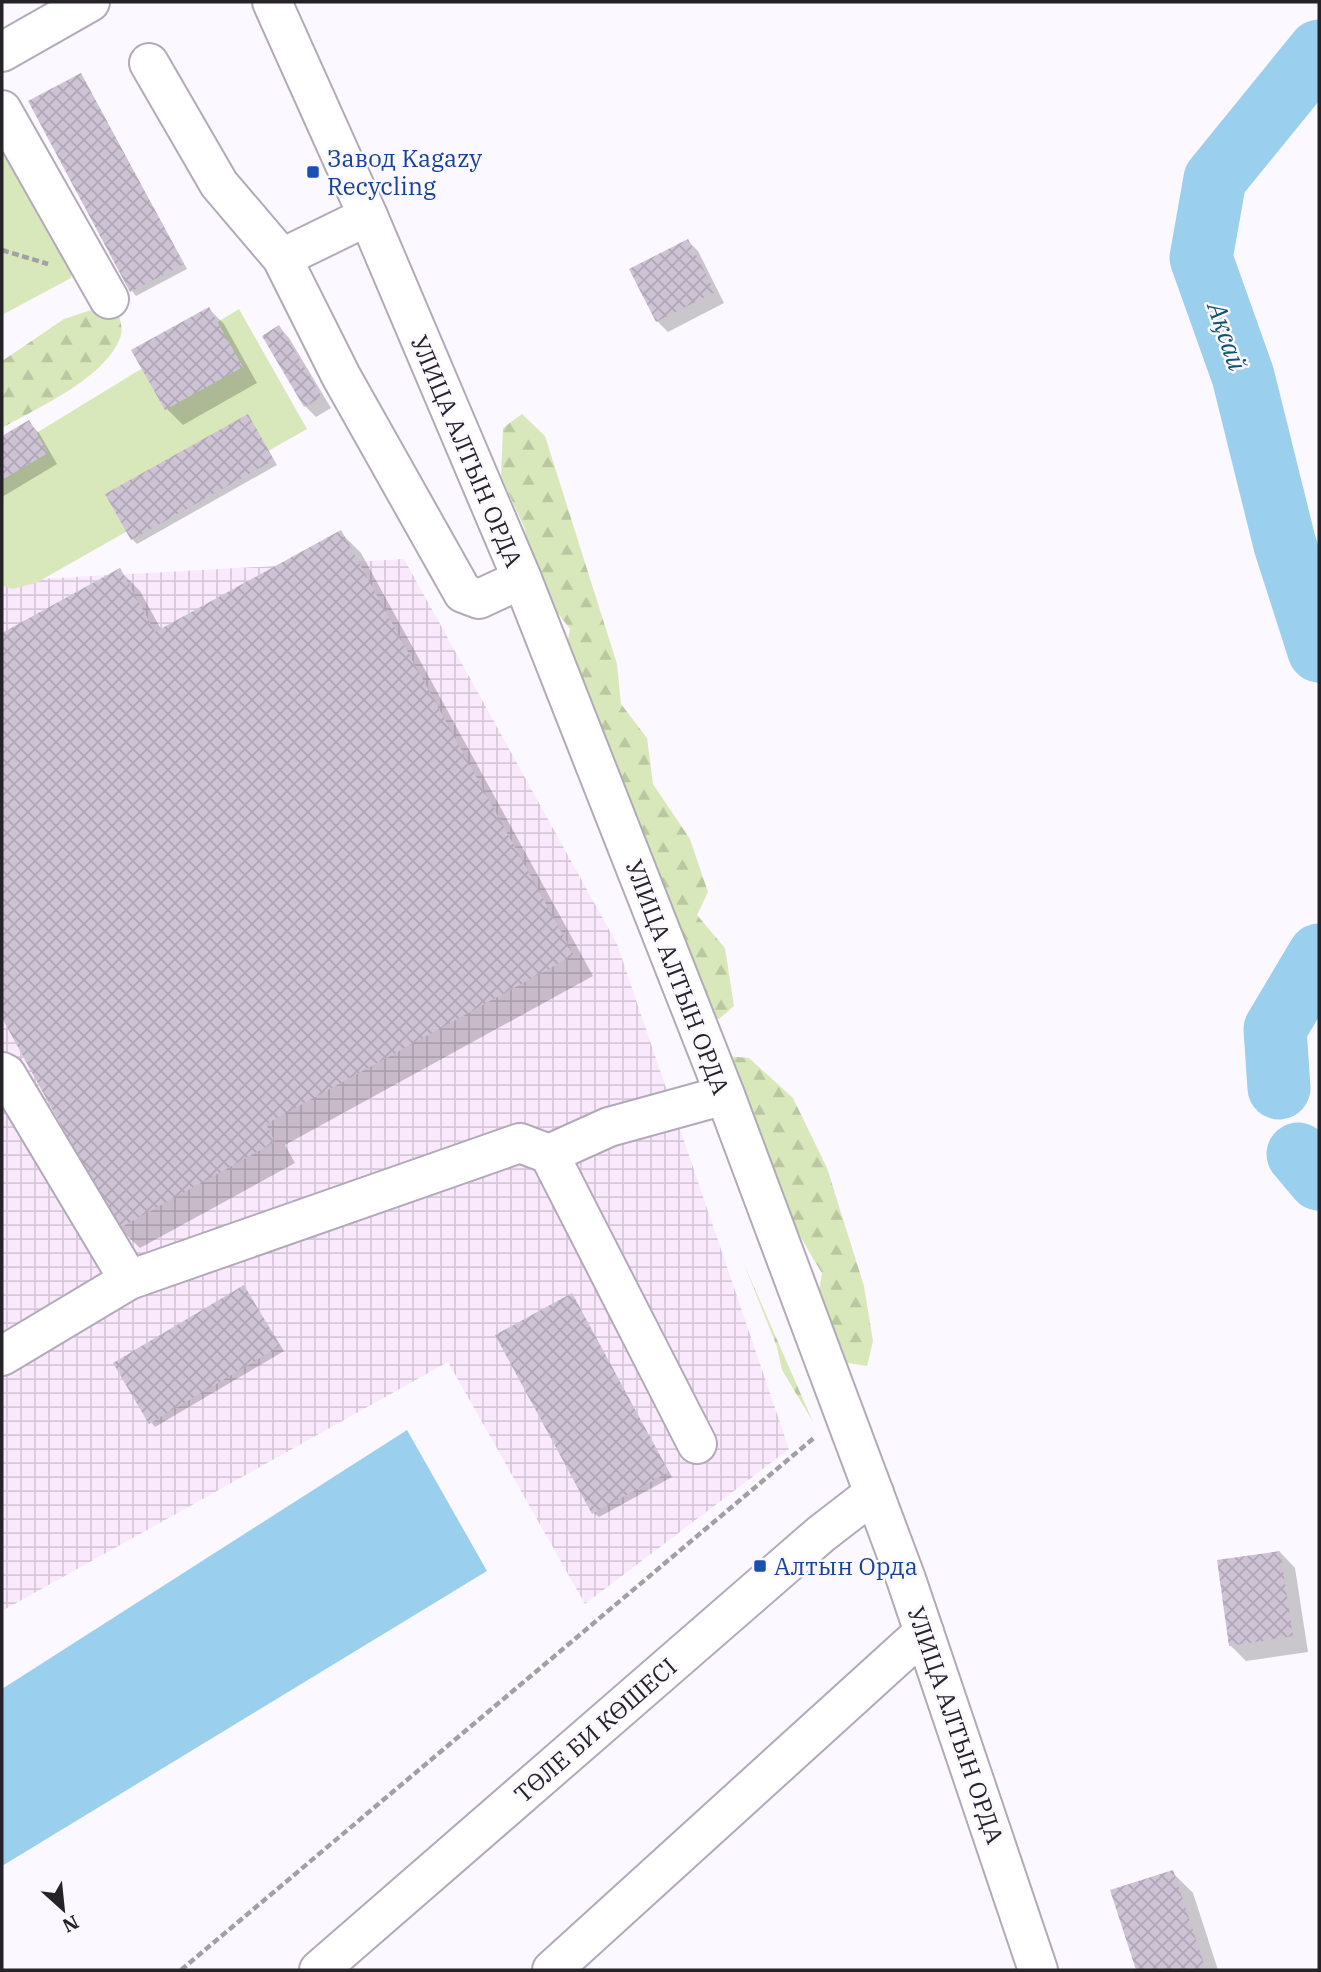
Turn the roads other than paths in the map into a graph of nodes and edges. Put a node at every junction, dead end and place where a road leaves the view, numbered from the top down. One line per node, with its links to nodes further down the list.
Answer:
1 (90, 2): 3 (main road)
2 (272, 2): 6 (main road, УЛИЦА АЛТЫН ОРДА)
3 (2, 52)
4 (149, 63): 7 (main road)
5 (2, 110): 8 (main road)
6 (368, 216): 7 (main road); 9 (main road, УЛИЦА АЛТЫН ОРДА)
7 (282, 257): 9 (main road)
8 (109, 299)
9 (522, 579): 11 (main road, УЛИЦА АЛТЫН ОРДА)
10 (2, 1072): 13 (main road)
11 (725, 1095): 12 (main road); 16 (main road, УЛИЦА АЛТЫН ОРДА)
12 (549, 1154): 13 (main road); 15 (main road)
13 (129, 1280): 14 (main road)
14 (2, 1356)
15 (697, 1444)
16 (874, 1493): 17 (main road, УЛИЦА АЛТЫН ОРДА); 18 (main road, ТӨЛЕ БИ КӨШЕСІ)
17 (924, 1632): 19 (main road); 20 (main road, УЛИЦА АЛТЫН ОРДА)
18 (319, 1970)
19 (552, 1970)
20 (1038, 1970)

